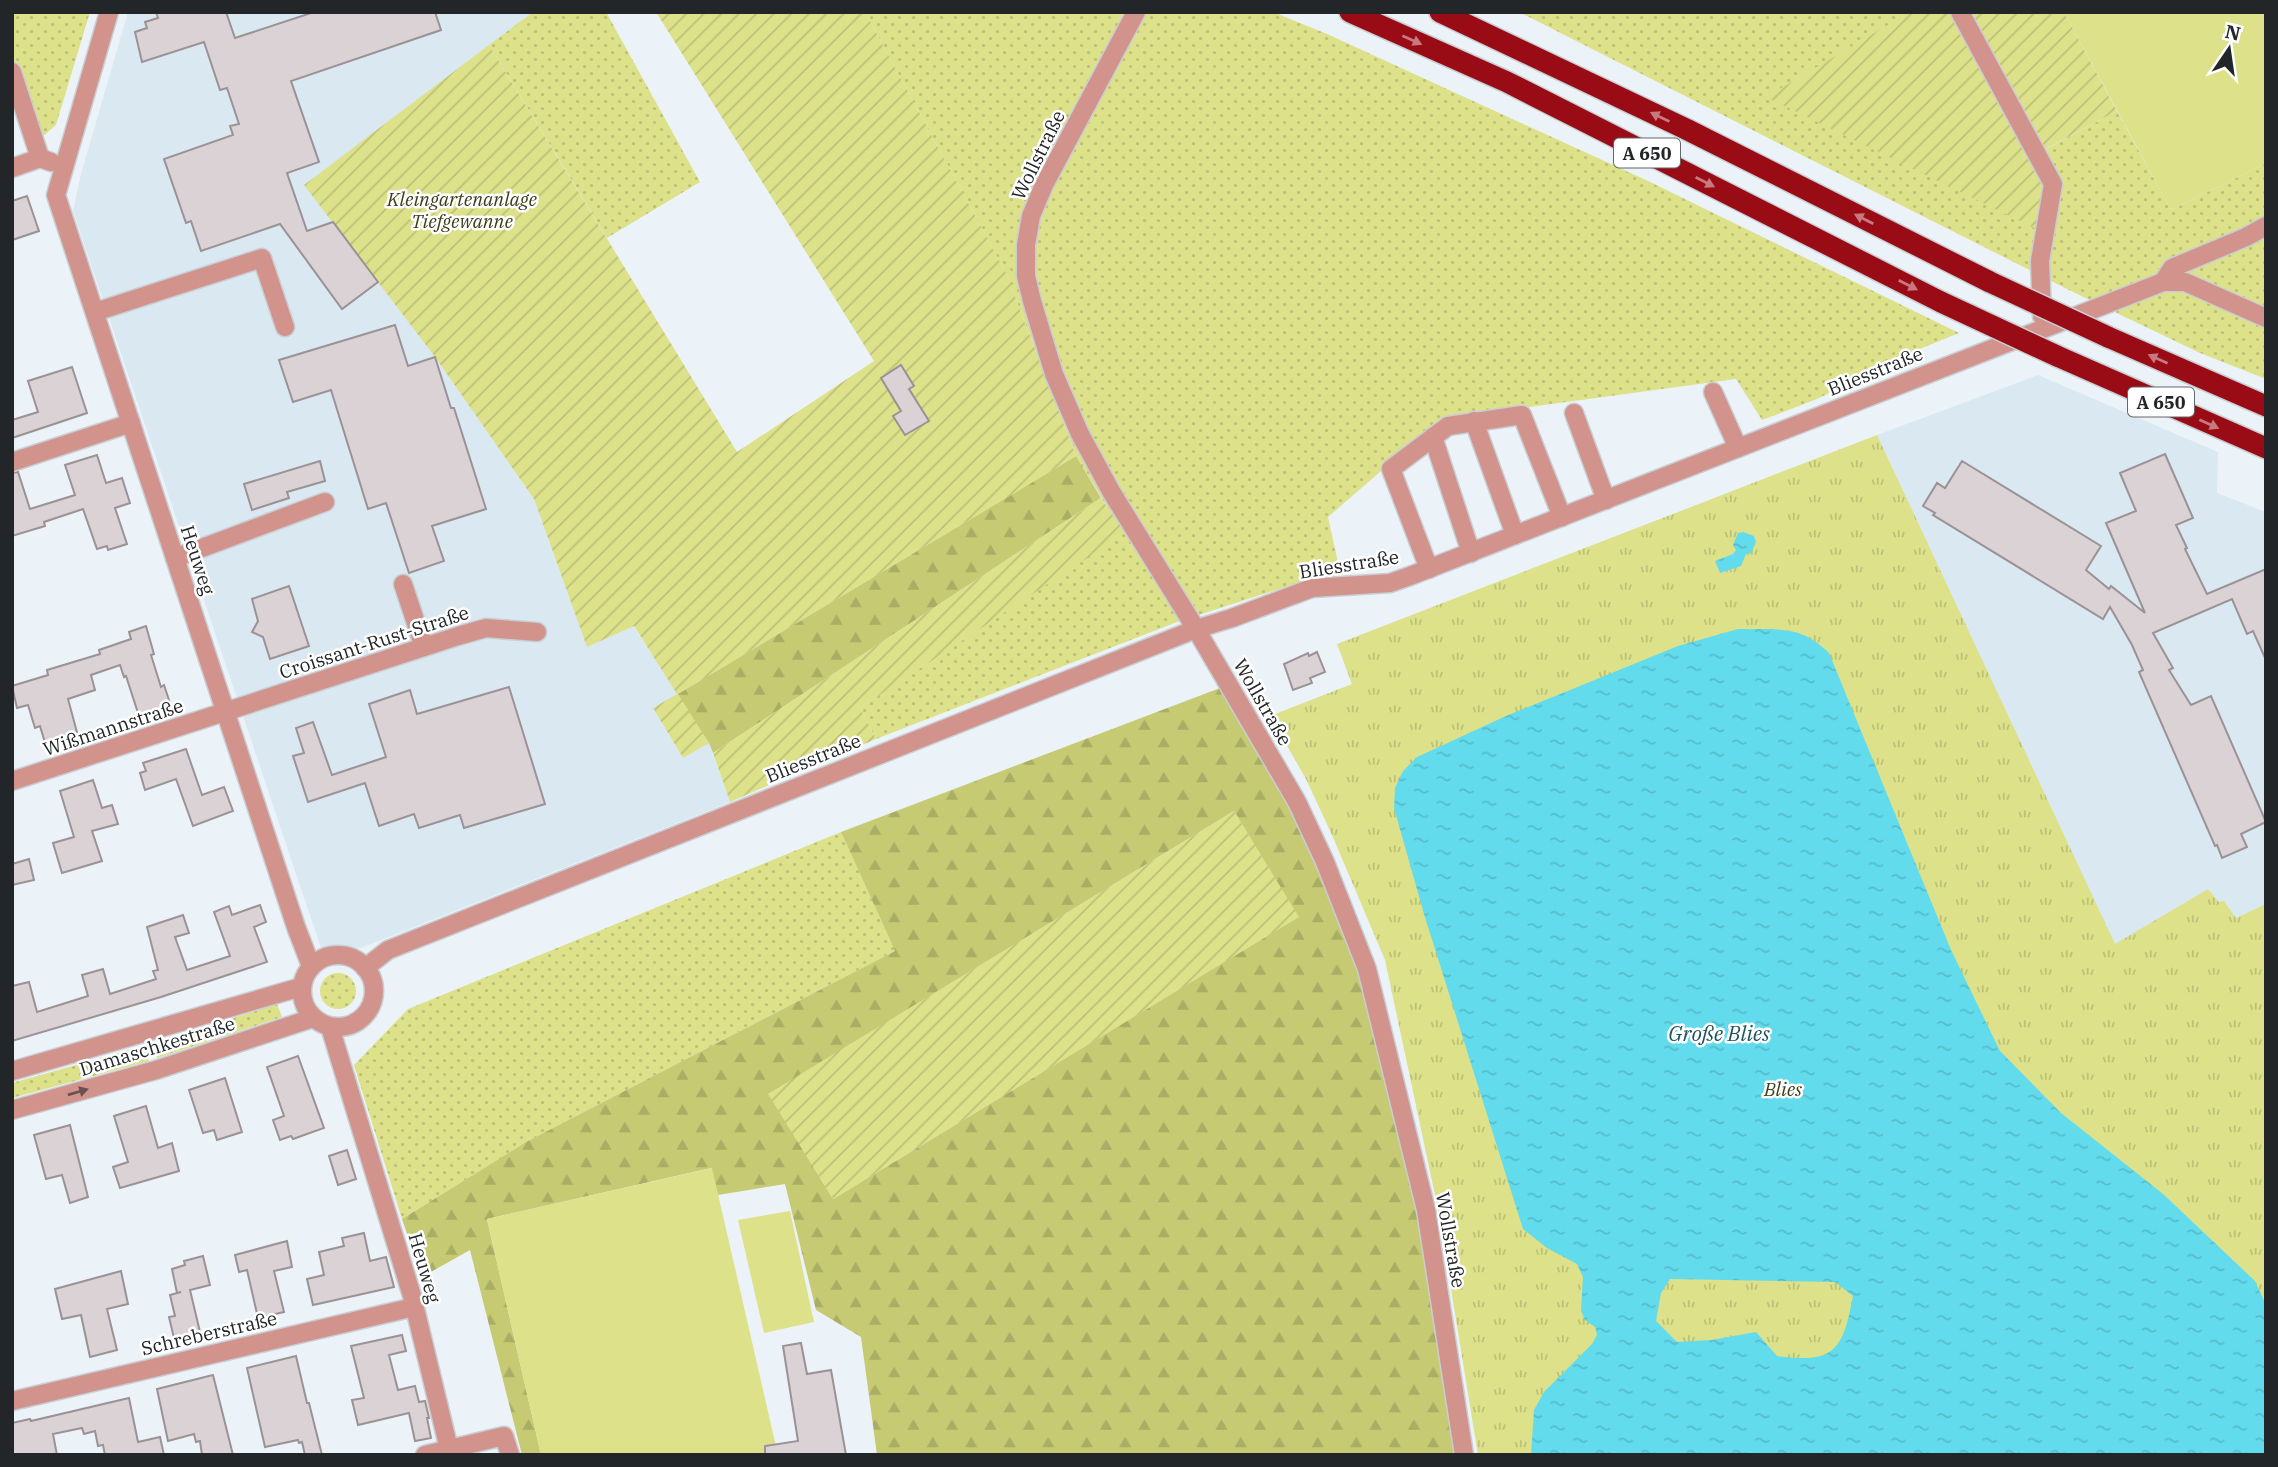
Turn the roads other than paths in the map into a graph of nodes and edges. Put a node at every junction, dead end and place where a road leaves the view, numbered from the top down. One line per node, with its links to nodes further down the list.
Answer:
1 (109, 12): 8 (street, Heuweg)
2 (1136, 12): 33 (street, Wollstraße)
3 (1350, 12): 23 (highway, A 650, one-way to 23, bridge)
4 (1440, 12): 17 (highway, A 650, one-way to 4, bridge)
5 (1960, 12): 14 (street)
6 (12, 72): 7 (street)
7 (40, 158): 8 (street); 9 (street)
8 (64, 167): 12 (street, Heuweg)
9 (12, 168)
10 (2266, 226): 11 (street)
11 (2163, 282): 13 (street, Bliesstraße); 14 (street, Bliesstraße)
12 (95, 312): 15 (street); 20 (street, Heuweg)
13 (2266, 318)
14 (2045, 326): 22 (street, Bliesstraße)
15 (285, 327)
16 (1713, 391): 22 (street)
17 (2266, 406)
18 (1574, 413): 25 (street)
19 (1474, 421): 21 (street); 27 (street); 28 (street)
20 (131, 423): 24 (street); 30 (street, Heuweg)
21 (1433, 437): 29 (street); 31 (street)
22 (1738, 448): 25 (street, Bliesstraße)
23 (2266, 448)
24 (12, 462)
25 (1605, 500): 27 (street, Bliesstraße)
26 (325, 502): 30 (street)
27 (1562, 517): 28 (street, Bliesstraße)
28 (1515, 535): 29 (street, Bliesstraße)
29 (1471, 553): 31 (street, Bliesstraße)
30 (175, 558): 36 (street, Heuweg)
31 (1429, 569): 33 (street, Bliesstraße)
32 (403, 584): 35 (street)
33 (1195, 629): 39 (street, Bliesstraße); 50 (street, Wollstraße)
34 (537, 632): 35 (street, Croissant-Rust-Straße)
35 (424, 647): 36 (street, Croissant-Rust-Straße)
36 (226, 711): 37 (street, Wißmannstraße); 38 (street, Heuweg)
37 (12, 781)
38 (311, 966): 39 (street); 40 (street)
39 (365, 968): 42 (street)
40 (301, 987): 41 (street); 43 (street, Damaschkestraße)
41 (313, 1018): 42 (street); 44 (street, Damaschkestraße, one-way to 41)
42 (330, 1027): 45 (street, Heuweg)
43 (12, 1071)
44 (12, 1110)
45 (414, 1307): 46 (street, Schreberstraße); 47 (street, Heuweg)
46 (12, 1401)
47 (449, 1449): 48 (street); 49 (street)
48 (425, 1455)
49 (510, 1455)
50 (1464, 1455)

